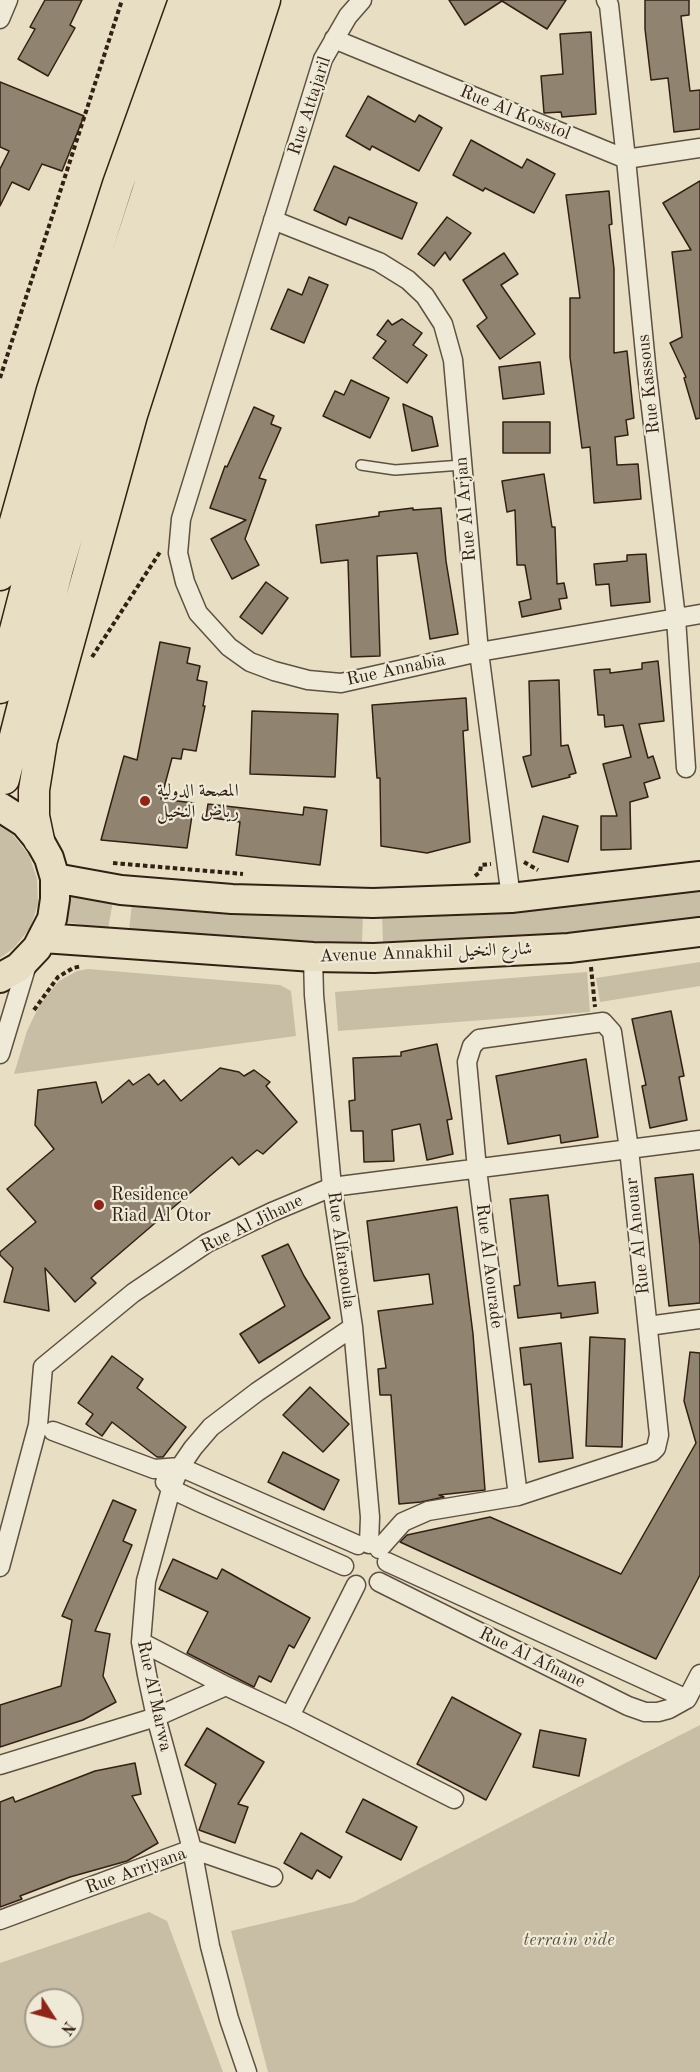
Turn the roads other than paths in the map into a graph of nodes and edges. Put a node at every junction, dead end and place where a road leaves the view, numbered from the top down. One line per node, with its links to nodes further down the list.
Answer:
1 (8, 0): 8 (street)
2 (184, 0): 15 (highway)
3 (212, 0): 19 (highway)
4 (240, 0): 21 (highway)
5 (265, 0): 22 (highway)
6 (362, 0): 9 (street, Rue Attajaril)
7 (606, 0): 11 (street, Rue Kassous)
8 (0, 19)
9 (334, 39): 11 (street, Rue Al Kosstol); 12 (street, Rue Attajaril)
10 (700, 148): 11 (street)
11 (626, 159): 17 (street, Rue Kassous)
12 (273, 220): 14 (street, Rue Al Arjan); 18 (street, Rue Annabia)
13 (361, 465): 14 (lane)
14 (462, 465): 18 (street, Rue Al Arjan)
15 (0, 575)
16 (700, 614): 17 (street, Rue Annabia)
17 (676, 618): 18 (street, Rue Annabia); 20 (street, Rue Kassous)
18 (479, 652): 25 (street, Rue Al Arjan)
19 (0, 688)
20 (686, 768)
21 (2, 793): 22 (main road)
22 (39, 840): 24 (main road)
23 (700, 876): 25 (main road)
24 (55, 879): 25 (main road); 27 (main road)
25 (511, 898)
26 (700, 932): 28 (main road, Avenue Annakhil شارع النخيل)
27 (37, 948): 28 (main road, Avenue Annakhil شارع النخيل); 29 (main road); 31 (street)
28 (313, 957): 35 (street, Rue Alfaraoula)
29 (0, 978)
30 (600, 1022): 33 (street, Rue Al Anouar); 34 (street, Rue Al Aourade)
31 (0, 1054)
32 (700, 1140): 33 (street, Rue Al Jihane)
33 (629, 1149): 34 (street, Rue Al Jihane); 37 (street, Rue Al Anouar)
34 (477, 1169): 35 (street, Rue Al Jihane); 43 (street, Rue Al Aourade)
35 (332, 1187): 38 (street, Rue Alfaraoula); 46 (street, Rue Al Jihane)
36 (700, 1319): 37 (street)
37 (648, 1326): 43 (street, Rue Al Anouar)
38 (352, 1327): 40 (street, Rue Al Marwa); 44 (street, Rue Alfaraoula)
39 (52, 1431): 41 (street, Rue Al Afnane)
40 (180, 1467): 41 (street, Rue Al Afnane); 42 (street, Rue Al Marwa); 44 (street, Rue Al Afnane)
41 (154, 1469): 42 (street, Rue Al Afnane)
42 (171, 1489): 45 (street, Rue Al Afnane); 49 (street, Rue Al Marwa)
43 (518, 1496): 44 (street)
44 (373, 1550): 45 (street); 47 (street); 52 (street, Rue Al Afnane)
45 (344, 1566): 48 (street)
46 (0, 1567)
47 (379, 1582): 48 (street); 52 (street, Rue Al Afnane)
48 (356, 1585): 53 (street)
49 (141, 1642): 51 (street); 54 (street, Rue Al Marwa)
50 (700, 1674): 52 (street)
51 (226, 1686): 53 (street); 54 (street)
52 (687, 1699)
53 (290, 1716): 56 (street)
54 (156, 1717): 55 (street); 57 (street, Rue Al Marwa)
55 (0, 1765)
56 (454, 1799)
57 (192, 1850): 58 (street, Rue Arriyana); 59 (street, Rue Arriyana); 60 (street, Rue Al Marwa)
58 (273, 1877)
59 (0, 1920)
60 (247, 2072)

